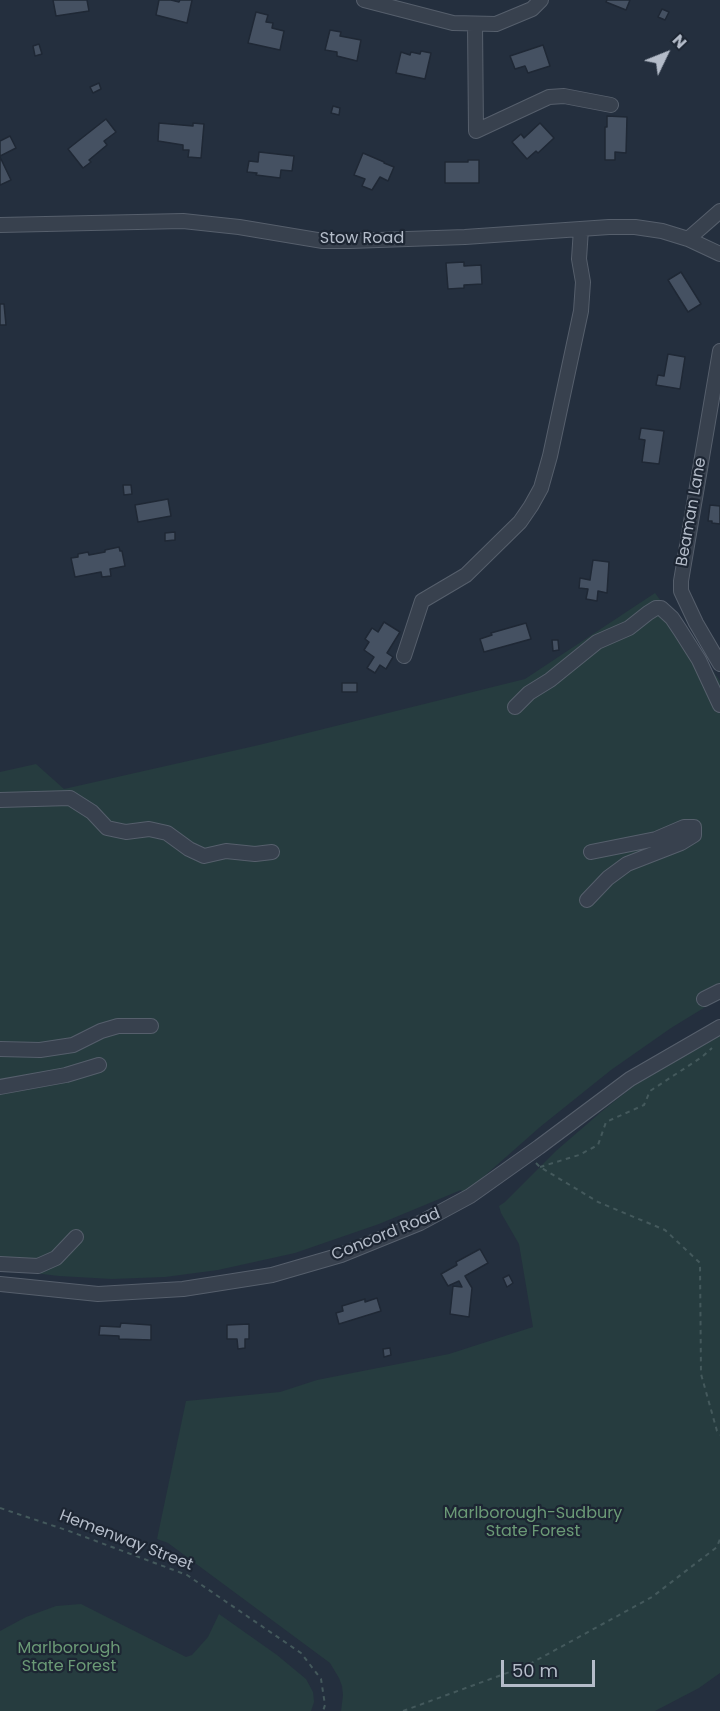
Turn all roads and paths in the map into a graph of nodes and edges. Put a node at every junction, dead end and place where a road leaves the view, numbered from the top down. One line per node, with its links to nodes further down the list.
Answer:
1 (364, 0): 3 (street)
2 (541, 0): 3 (street)
3 (475, 24): 4 (street)
4 (611, 105)
5 (720, 211): 8 (street)
6 (0, 225): 7 (street, Stow Road)
7 (581, 229): 8 (street, Stow Road); 11 (street)
8 (688, 239): 9 (street, Stow Road)
9 (720, 254)
10 (720, 351): 12 (street, Beaman Lane)
11 (404, 656)
12 (720, 664)
13 (720, 705): 14 (street)
14 (515, 707)
15 (0, 800): 16 (street)
16 (272, 852)
17 (591, 852): 18 (street)
18 (587, 900)
19 (720, 991): 20 (street)
20 (704, 999)
21 (151, 1026): 24 (street)
22 (720, 1028): 27 (street, Concord Road)
23 (714, 1046): 28 (path)
24 (0, 1049)
25 (99, 1065): 26 (street)
26 (0, 1087)
27 (529, 1155): 28 (path); 31 (street, Concord Road)
28 (540, 1167): 32 (path)
29 (76, 1237): 30 (street)
30 (0, 1264)
31 (0, 1284)
32 (720, 1435)
33 (0, 1508): 35 (path, Hemenway Street)
34 (720, 1539): 36 (path)
35 (323, 1711)
36 (403, 1711)

